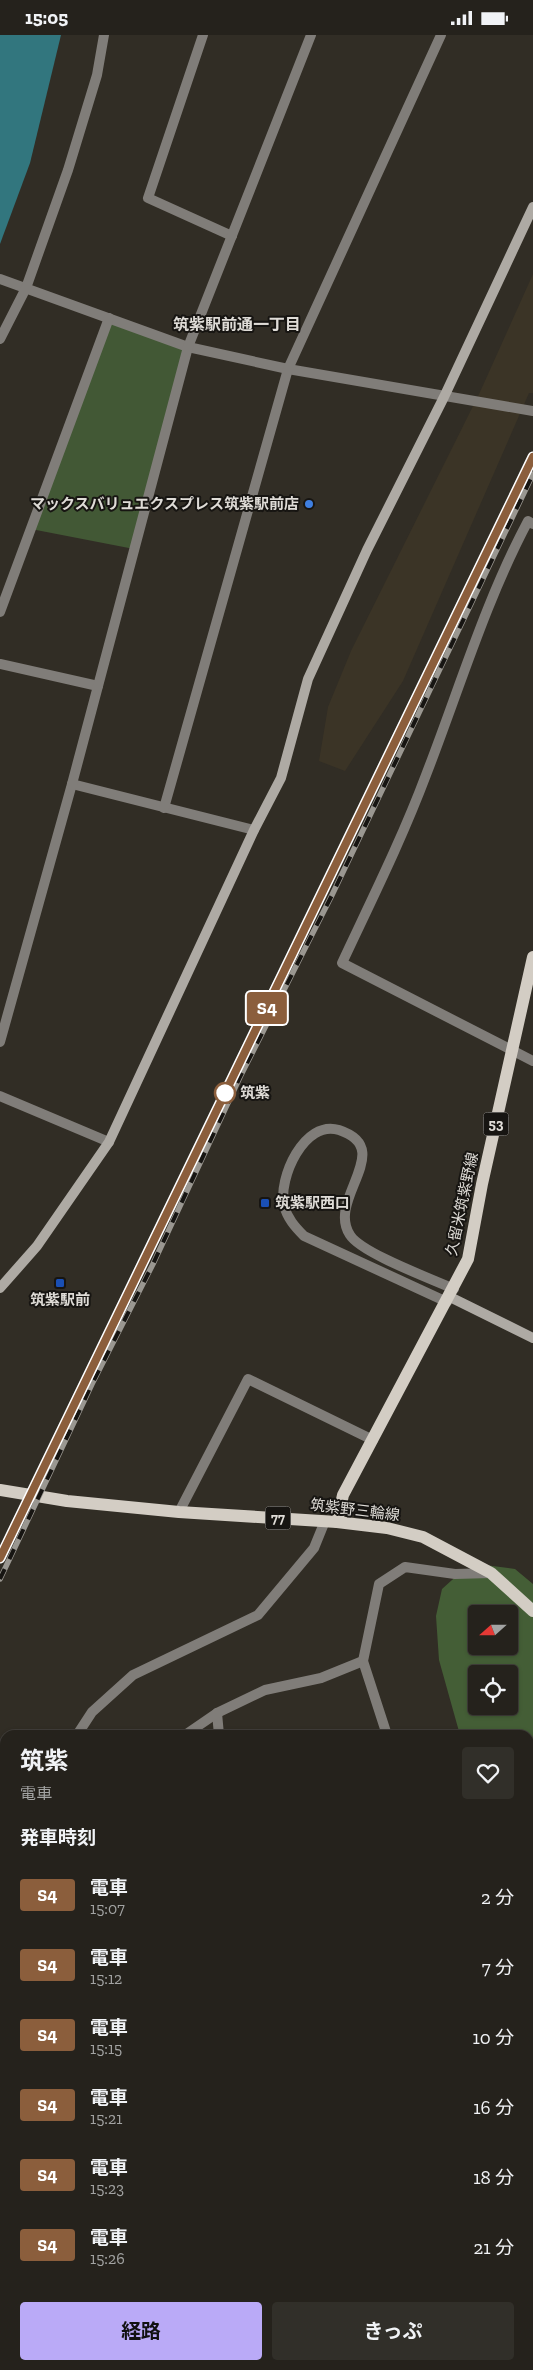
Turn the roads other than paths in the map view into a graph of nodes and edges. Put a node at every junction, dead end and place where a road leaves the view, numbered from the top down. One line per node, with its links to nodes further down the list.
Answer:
1 (104, 35): 8 (street)
2 (203, 35): 6 (street)
3 (311, 35): 6 (street)
4 (441, 35): 12 (street)
5 (533, 207): 13 (street)
6 (232, 236): 11 (street)
7 (0, 279): 8 (street)
8 (26, 288): 9 (street); 10 (street)
9 (109, 318): 11 (street); 16 (street)
10 (0, 339)
11 (188, 347): 12 (street); 18 (street)
12 (288, 369): 13 (street); 20 (street)
13 (444, 397): 14 (street); 21 (street)
14 (533, 411)
15 (531, 519): 24 (street)
16 (0, 613)
17 (0, 664): 18 (street)
18 (98, 686): 19 (street)
19 (72, 784): 20 (street); 23 (street)
20 (164, 808): 21 (street)
21 (254, 831): 27 (street)
22 (533, 957): 24 (main road, 久留米筑紫野線 / 53)
23 (0, 1043)
24 (513, 1051): 25 (street); 29 (main road, 久留米筑紫野線 / 53)
25 (533, 1061)
26 (0, 1096): 27 (street)
27 (109, 1142): 28 (street)
28 (0, 1288)
29 (450, 1296): 29 (street); 30 (street); 31 (main road, 久留米筑紫野線 / 53)
30 (533, 1338)
31 (373, 1440): 33 (street); 34 (main road, 久留米筑紫野線 / 53)
32 (0, 1490): 33 (main road, 筑紫野三輪線 / 77)
33 (179, 1512): 34 (main road, 筑紫野三輪線 / 77)
34 (331, 1522): 35 (main road, 筑紫野三輪線 / 77); 39 (street)
35 (491, 1573): 36 (main road, 筑紫野三輪線 / 77); 37 (street)
36 (533, 1611)
37 (363, 1661): 38 (street); 42 (street)
38 (217, 1713): 40 (street); 41 (street)
39 (81, 1730)
40 (192, 1730)
41 (219, 1730)
42 (385, 1730)

